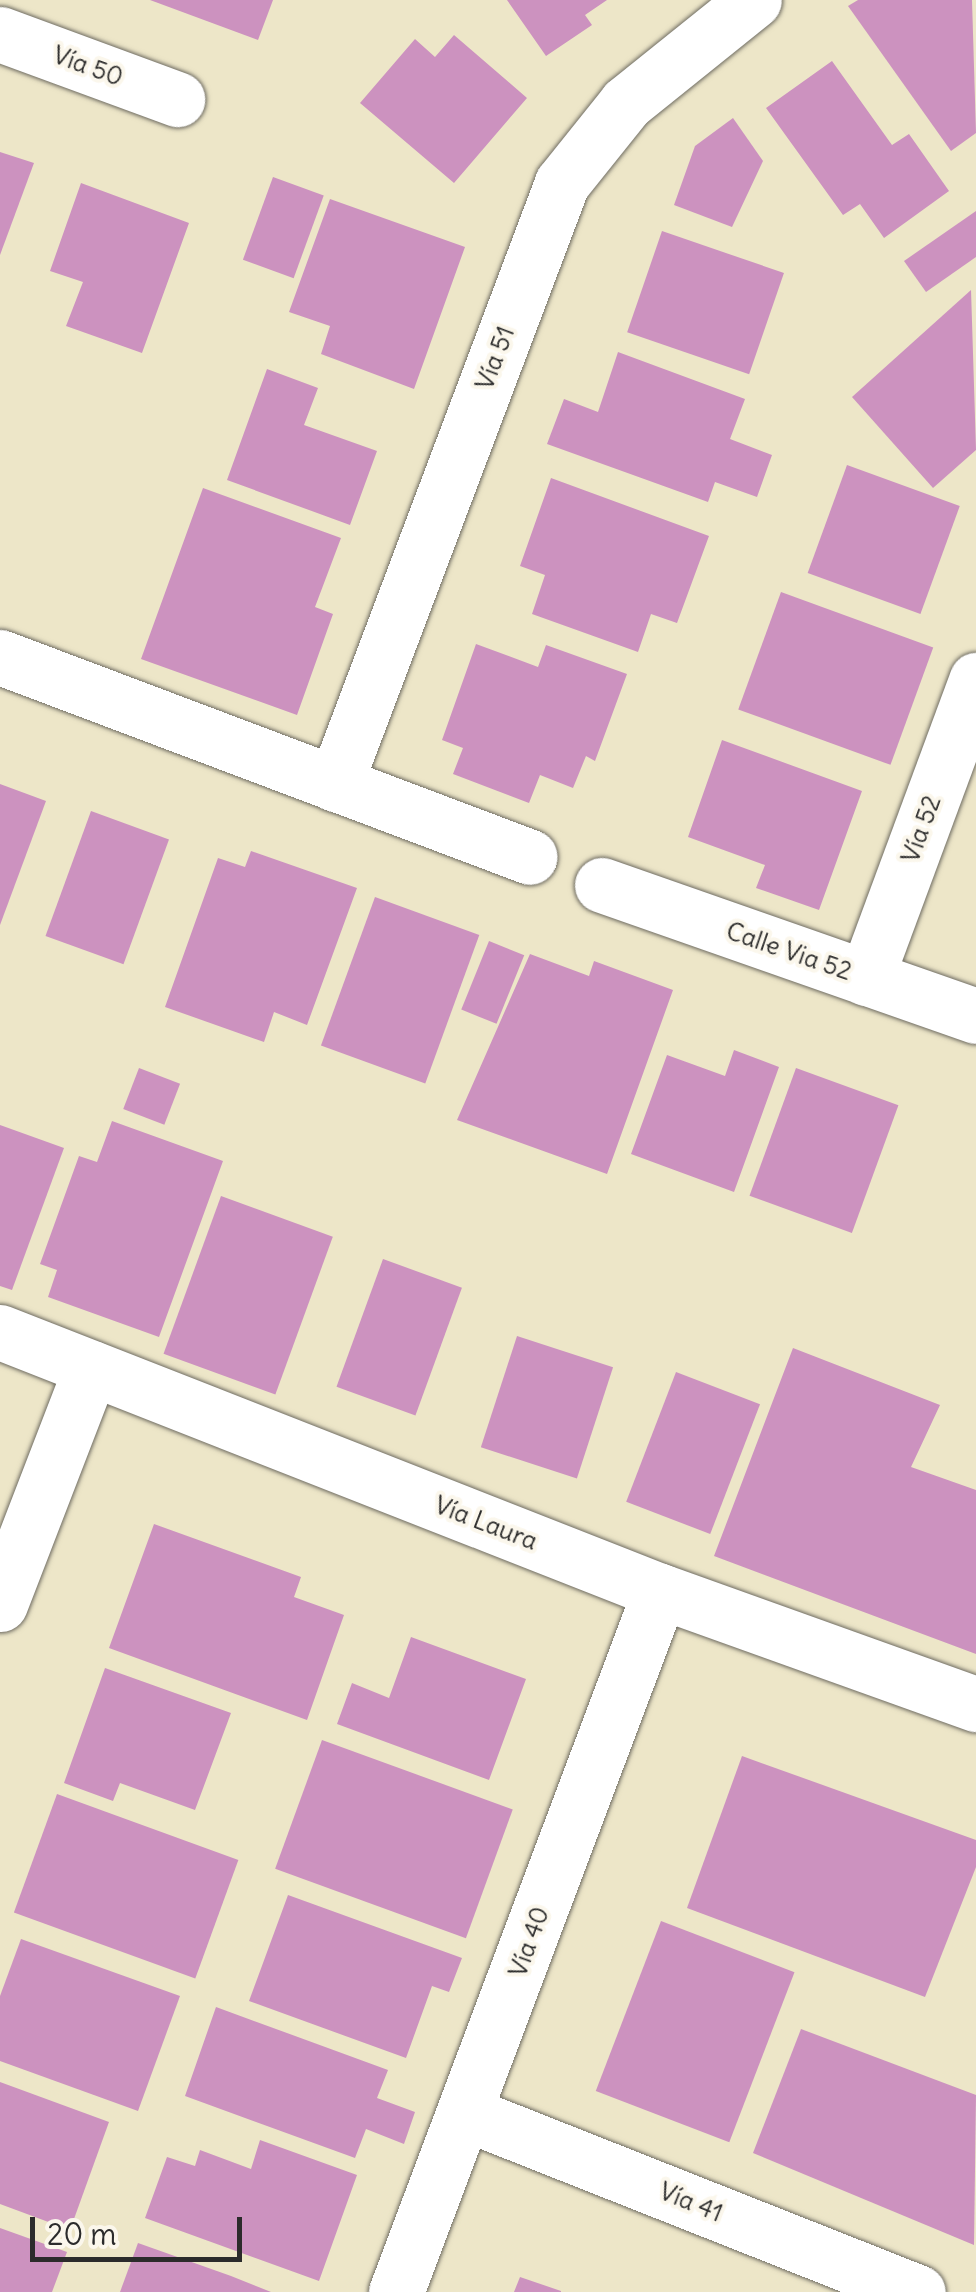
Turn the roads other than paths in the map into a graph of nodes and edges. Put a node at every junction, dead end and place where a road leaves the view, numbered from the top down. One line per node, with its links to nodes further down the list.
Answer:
1 (6, 0): 3 (street)
2 (754, 0): 8 (street, Vía 51)
3 (0, 18)
4 (0, 34): 5 (street, Vía 50)
5 (177, 98)
6 (0, 657): 8 (street)
7 (976, 680): 11 (street, Vía 52)
8 (335, 784): 9 (street)
9 (530, 857)
10 (602, 884): 11 (street, Calle Via 52)
11 (866, 978): 12 (street, Calle Via 52)
12 (976, 1016)
13 (0, 1332): 14 (street, Vía Laura)
14 (91, 1368): 15 (street, Vía Laura); 16 (street)
15 (660, 1591): 17 (street, Vía Laura); 18 (street, Vía 40)
16 (0, 1604)
17 (976, 1704)
18 (465, 2113): 19 (street, Vía 40); 20 (street, Vía 41)
19 (396, 2292)
20 (918, 2292)

